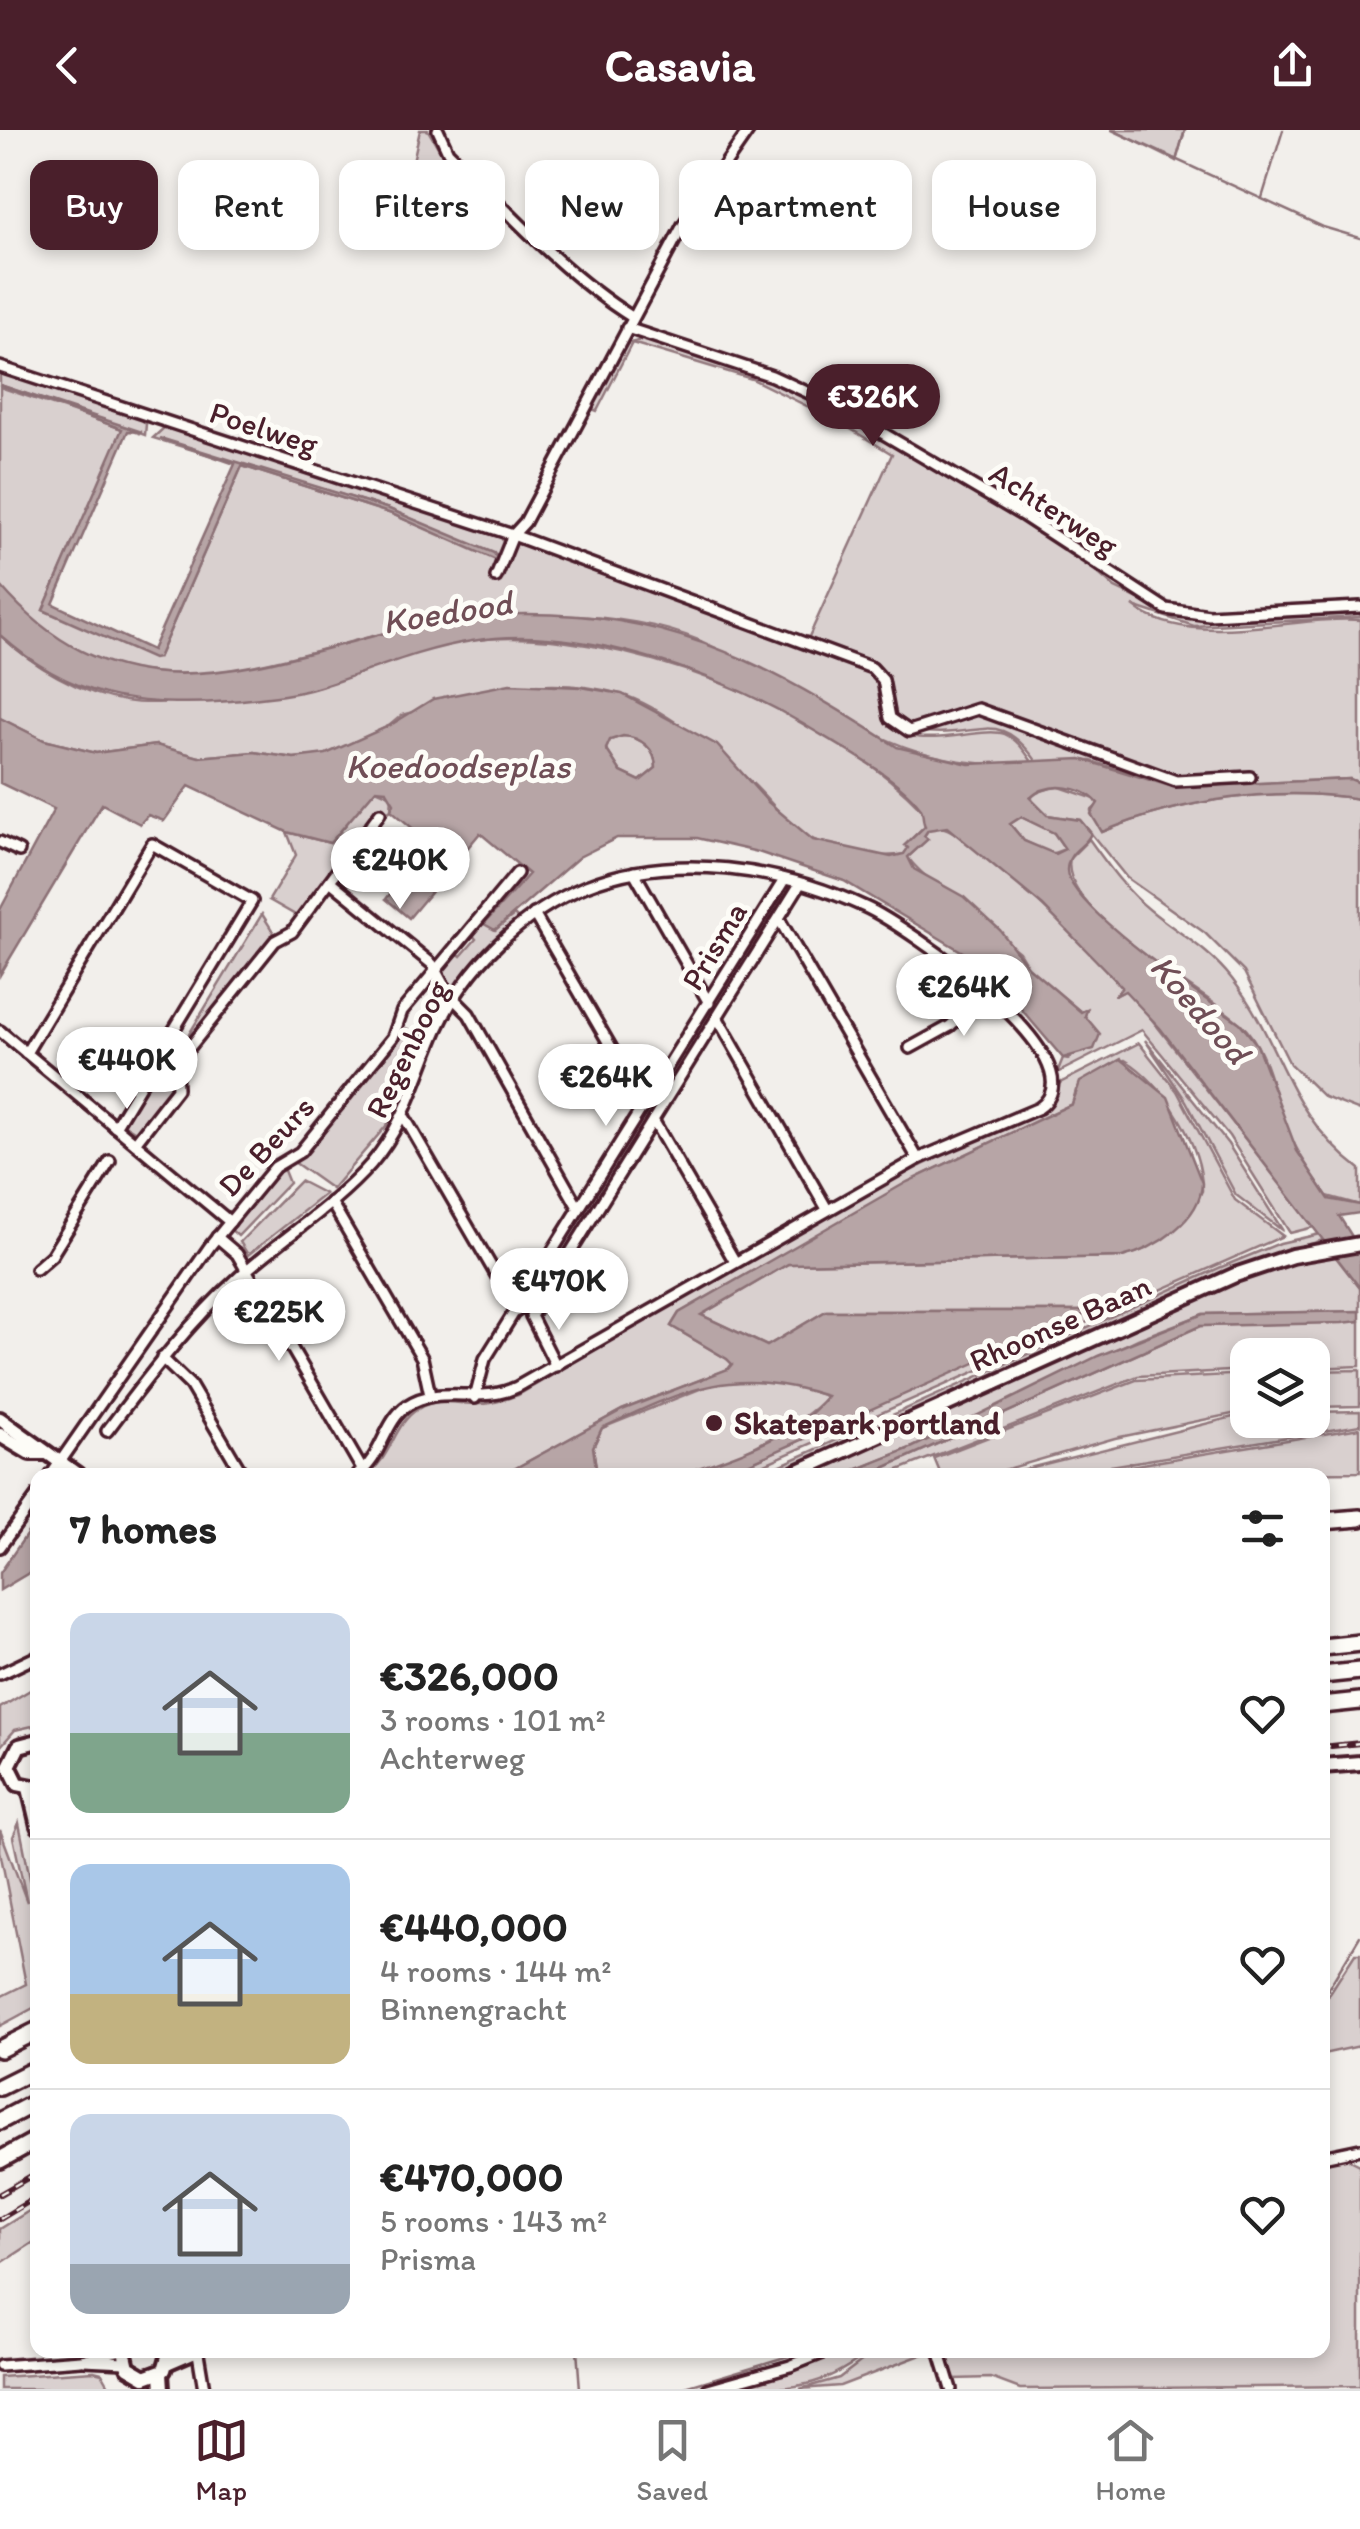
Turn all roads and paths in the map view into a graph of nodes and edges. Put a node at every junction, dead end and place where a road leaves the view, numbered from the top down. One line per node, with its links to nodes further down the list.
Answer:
1 (438, 130): 3 (street)
2 (749, 130): 3 (street)
3 (632, 317): 4 (street)
4 (627, 328): 6 (street); 8 (street, Achterweg)
5 (0, 367): 6 (street, Poelweg)
6 (514, 535): 7 (street); 9 (street, Poelweg)
7 (496, 576)
8 (1360, 607)
9 (1250, 777)
10 (380, 814): 16 (street)
11 (0, 842): 12 (street)
12 (19, 852)
13 (634, 872): 15 (street, Regenboog); 18 (street, Regenboog); 23 (street)
14 (517, 873): 20 (street, De Beurs)
15 (784, 880): 17 (street, Regenboog); 23 (street, Prisma)
16 (330, 881): 20 (street); 32 (street)
17 (800, 884): 19 (street, Prisma); 21 (street, Regenboog)
18 (534, 914): 22 (street, Regenboog); 28 (street)
19 (779, 919): 24 (street, Prisma); 33 (street)
20 (435, 971): 22 (street); 38 (street, De Beurs)
21 (986, 992): 26 (street); 33 (street, Regenboog)
22 (454, 1000): 29 (street, Regenboog); 36 (street)
23 (708, 1003): 28 (street, Prisma)
24 (718, 1018): 30 (street, Prisma); 37 (street)
25 (0, 1031): 27 (street)
26 (910, 1048)
27 (26, 1053): 31 (street); 31 (street)
28 (644, 1104): 36 (street, Prisma)
29 (405, 1118): 35 (street, Regenboog); 44 (street)
30 (653, 1120): 41 (street); 46 (street, Prisma)
31 (115, 1127): 32 (street)
32 (135, 1143): 38 (street)
33 (918, 1158): 37 (street, Regenboog)
34 (110, 1160): 42 (street)
35 (331, 1202): 43 (street, Regenboog); 47 (street)
36 (580, 1209): 44 (street, Prisma)
37 (827, 1209): 41 (street, Regenboog)
38 (230, 1222): 39 (street, De Beurs)
39 (217, 1237): 43 (street); 53 (street, De Beurs)
40 (1360, 1244): 59 (main road, Rhoonse Baan)
41 (734, 1262): 46 (street, Regenboog)
42 (36, 1269)
43 (246, 1270): 45 (street, Regenboog); 57 (street)
44 (517, 1310): 48 (street, Prisma)
45 (162, 1358): 50 (street, Regenboog); 56 (street)
46 (556, 1366): 48 (street, Regenboog)
47 (430, 1395): 48 (street, Regenboog); 58 (street)
48 (475, 1398)
49 (0, 1420): 52 (main road)
50 (106, 1431)
51 (0, 1435): 52 (main road)
52 (46, 1453): 53 (main road)
53 (60, 1462): 54 (street, De Beurs); 55 (main road)
54 (55, 1468)
55 (68, 1468)
56 (239, 1468)
57 (357, 1468)
58 (365, 1468)
59 (806, 1468)
60 (30, 1505): 63 (street)
61 (1360, 1518): 62 (highway)
62 (1330, 1521)
63 (0, 1547)
64 (1360, 1643): 65 (highway)
65 (1330, 1646)
66 (30, 1660): 68 (street)
67 (1360, 1671): 69 (highway)
68 (0, 1674)
69 (1330, 1674)
70 (1360, 1701): 71 (highway)
71 (1330, 1704)
72 (30, 1744): 75 (main road)
73 (1360, 1763): 74 (main road)
74 (1330, 1765)
75 (18, 1785): 76 (main road)
76 (30, 1810)
77 (30, 2034): 78 (highway)
78 (0, 2052)
79 (30, 2072): 80 (highway)
80 (0, 2087)
81 (30, 2104): 82 (highway)
82 (0, 2121)
83 (30, 2143): 86 (highway)
84 (1360, 2149): 85 (street)
85 (1330, 2155)
86 (0, 2160)
87 (95, 2358): 93 (street)
88 (126, 2358): 94 (main road)
89 (199, 2358): 96 (street)
90 (805, 2358): 97 (street)
91 (941, 2358): 98 (street)
92 (167, 2362): 94 (main road); 95 (main road)
93 (0, 2366)
94 (142, 2383)
95 (162, 2389)
96 (204, 2389)
97 (708, 2389)
98 (951, 2389)

